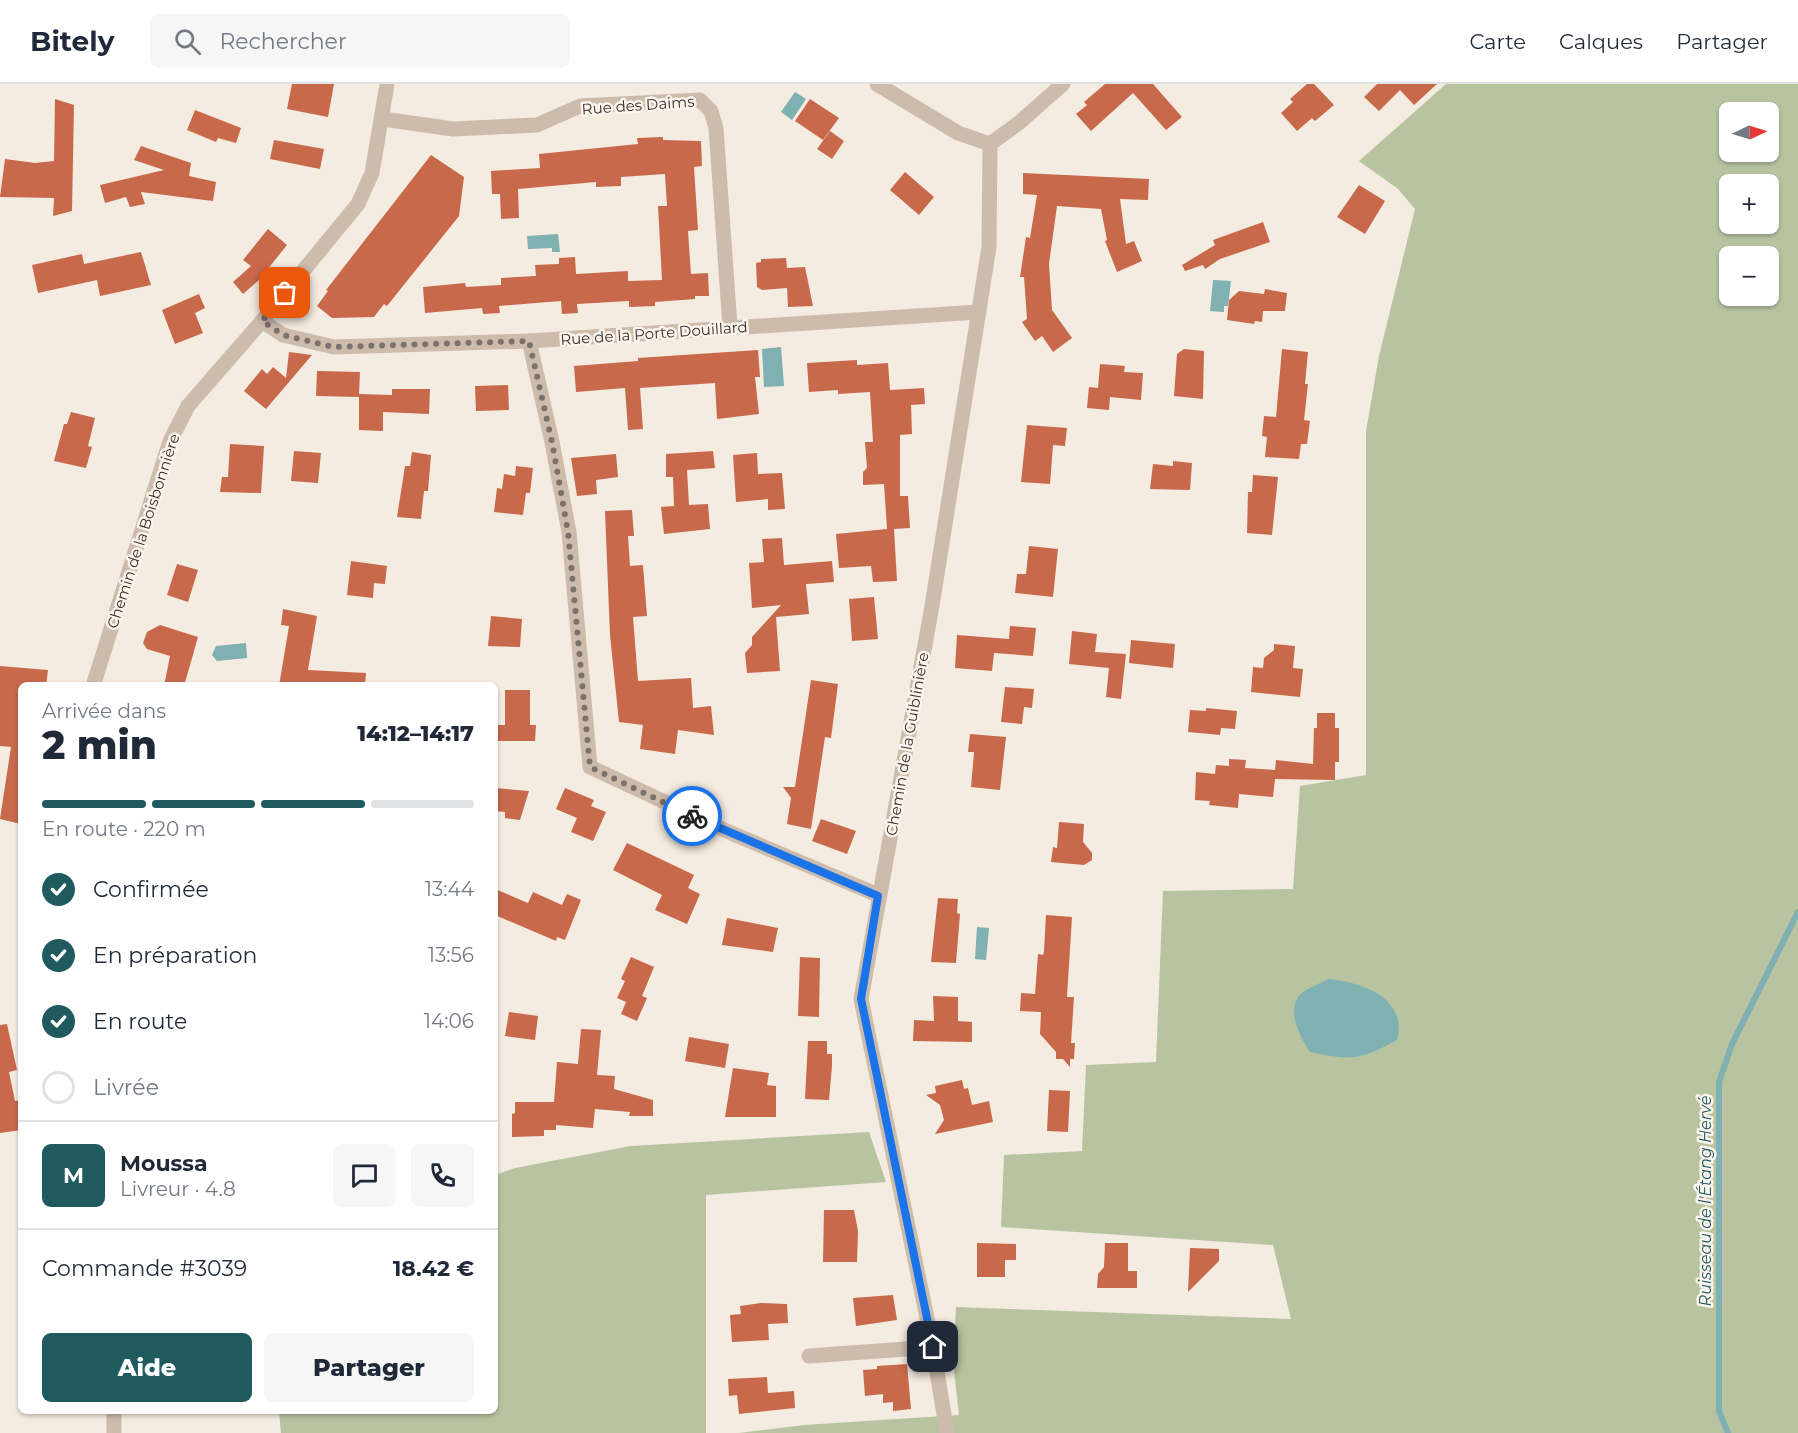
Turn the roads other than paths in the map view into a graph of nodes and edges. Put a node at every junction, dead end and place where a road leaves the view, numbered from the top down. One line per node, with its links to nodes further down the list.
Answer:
1 (387, 84): 4 (street, Chemin de la Boisbonnière)
2 (877, 84): 5 (street)
3 (1063, 84): 5 (street)
4 (383, 119): 7 (street, Chemin de la Boisbonnière); 8 (street, Rue des Daims)
5 (990, 144): 6 (street, Chemin de la Guiblinière)
6 (979, 312): 8 (street, Rue de la Porte Douillard); 11 (street, Chemin de la Guiblinière)
7 (262, 321): 9 (street, Rue de la Porte Douillard); 10 (street, Chemin de la Boisbonnière)
8 (730, 327): 9 (street, Rue de la Porte Douillard)
9 (529, 341): 11 (street)
10 (94, 682)
11 (878, 896): 12 (street, Chemin de la Guiblinière)
12 (933, 1347): 13 (street); 16 (street, Chemin de la Guiblinière)
13 (809, 1356)
14 (114, 1414): 15 (street)
15 (114, 1433)
16 (947, 1433)

